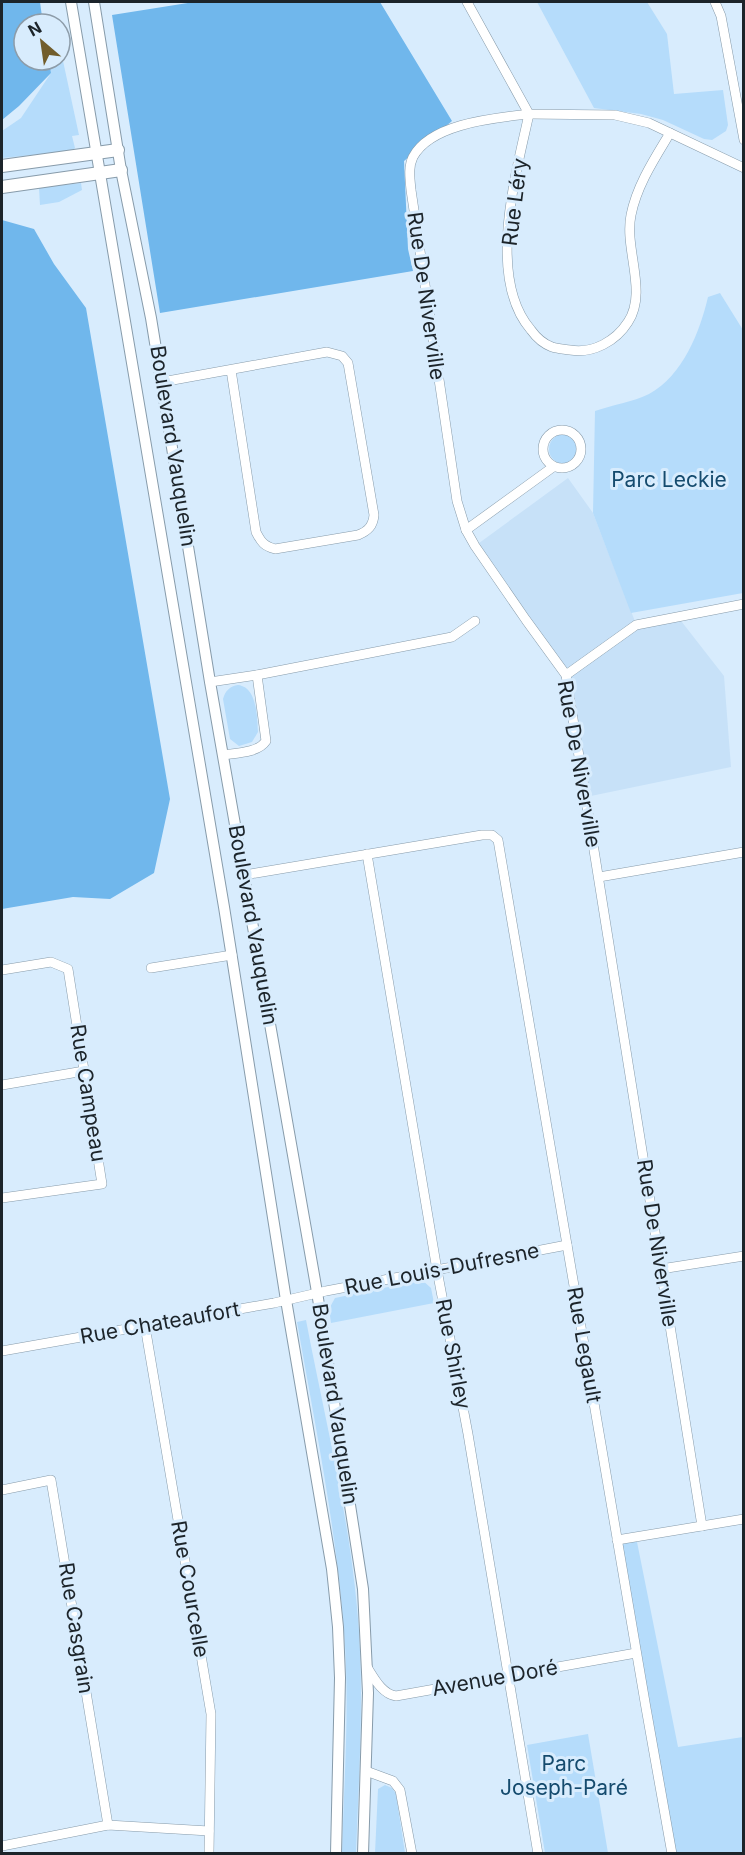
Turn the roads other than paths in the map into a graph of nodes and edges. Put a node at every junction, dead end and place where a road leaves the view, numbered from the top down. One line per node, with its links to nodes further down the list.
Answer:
1 (71, 2): 9 (street, Boulevard Vauquelin)
2 (94, 2): 8 (street, Boulevard Vauquelin)
3 (467, 2): 5 (street)
4 (715, 2): 7 (street)
5 (530, 114): 6 (street, Rue De Niverville); 6 (street, Rue Léry); 18 (street, Rue De Niverville)
6 (670, 133): 11 (street, Rue De Niverville)
7 (744, 140)
8 (118, 150): 9 (main road); 12 (street, Boulevard Vauquelin)
9 (97, 154): 10 (main road); 13 (street, Boulevard Vauquelin)
10 (2, 166)
11 (744, 168)
12 (121, 170): 13 (main road); 16 (street, Boulevard Vauquelin)
13 (101, 173): 14 (main road); 29 (street, Boulevard Vauquelin)
14 (2, 187)
15 (231, 370): 15 (street); 16 (street)
16 (162, 382): 23 (street, Boulevard Vauquelin)
17 (553, 467): 17 (street); 18 (street)
18 (466, 530): 22 (street, Rue De Niverville)
19 (744, 604): 22 (street)
20 (476, 621): 21 (street)
21 (257, 675): 23 (street); 24 (street)
22 (566, 675): 28 (street, Rue De Niverville)
23 (210, 682): 24 (street, Boulevard Vauquelin)
24 (223, 755): 27 (street, Boulevard Vauquelin)
25 (744, 852): 28 (street)
26 (367, 854): 27 (street); 35 (street, Rue Legault); 38 (street, Rue Shirley)
27 (244, 875): 39 (street, Boulevard Vauquelin)
28 (599, 877): 37 (street, Rue De Niverville)
29 (232, 955): 30 (street, Boulevard Vauquelin); 40 (street, Boulevard Vauquelin)
30 (151, 968)
31 (2, 970): 32 (street, Rue Campeau)
32 (84, 1071): 33 (street); 34 (street, Rue Campeau)
33 (2, 1085)
34 (2, 1198)
35 (567, 1245): 38 (street, Rue Louis-Dufresne); 46 (street, Rue Legault)
36 (744, 1256): 37 (street)
37 (661, 1269): 45 (street, Rue De Niverville)
38 (437, 1270): 39 (street, Rue Louis-Dufresne); 49 (street, Rue Shirley)
39 (317, 1292): 40 (street, Rue Chateaufort); 48 (street, Boulevard Vauquelin)
40 (286, 1300): 41 (street, Rue Chateaufort); 55 (street, Boulevard Vauquelin)
41 (145, 1326): 42 (street, Rue Chateaufort); 52 (street, Rue Courcelle)
42 (2, 1351)
43 (2, 1490): 51 (street, Rue Casgrain)
44 (744, 1519): 45 (street)
45 (702, 1526): 46 (street)
46 (617, 1540): 47 (street, Rue Legault)
47 (636, 1653): 49 (street, Avenue Doré); 59 (street, Rue Legault)
48 (367, 1667): 49 (street, Avenue Doré); 50 (street, Boulevard Vauquelin)
49 (508, 1675): 58 (street, Rue Shirley)
50 (366, 1771): 56 (street, Boulevard Vauquelin); 57 (street)
51 (108, 1825): 52 (street); 53 (street)
52 (209, 1831): 54 (street, Rue Courcelle)
53 (2, 1846)
54 (209, 1854)
55 (336, 1854)
56 (363, 1854)
57 (412, 1854)
58 (538, 1854)
59 (672, 1854)

